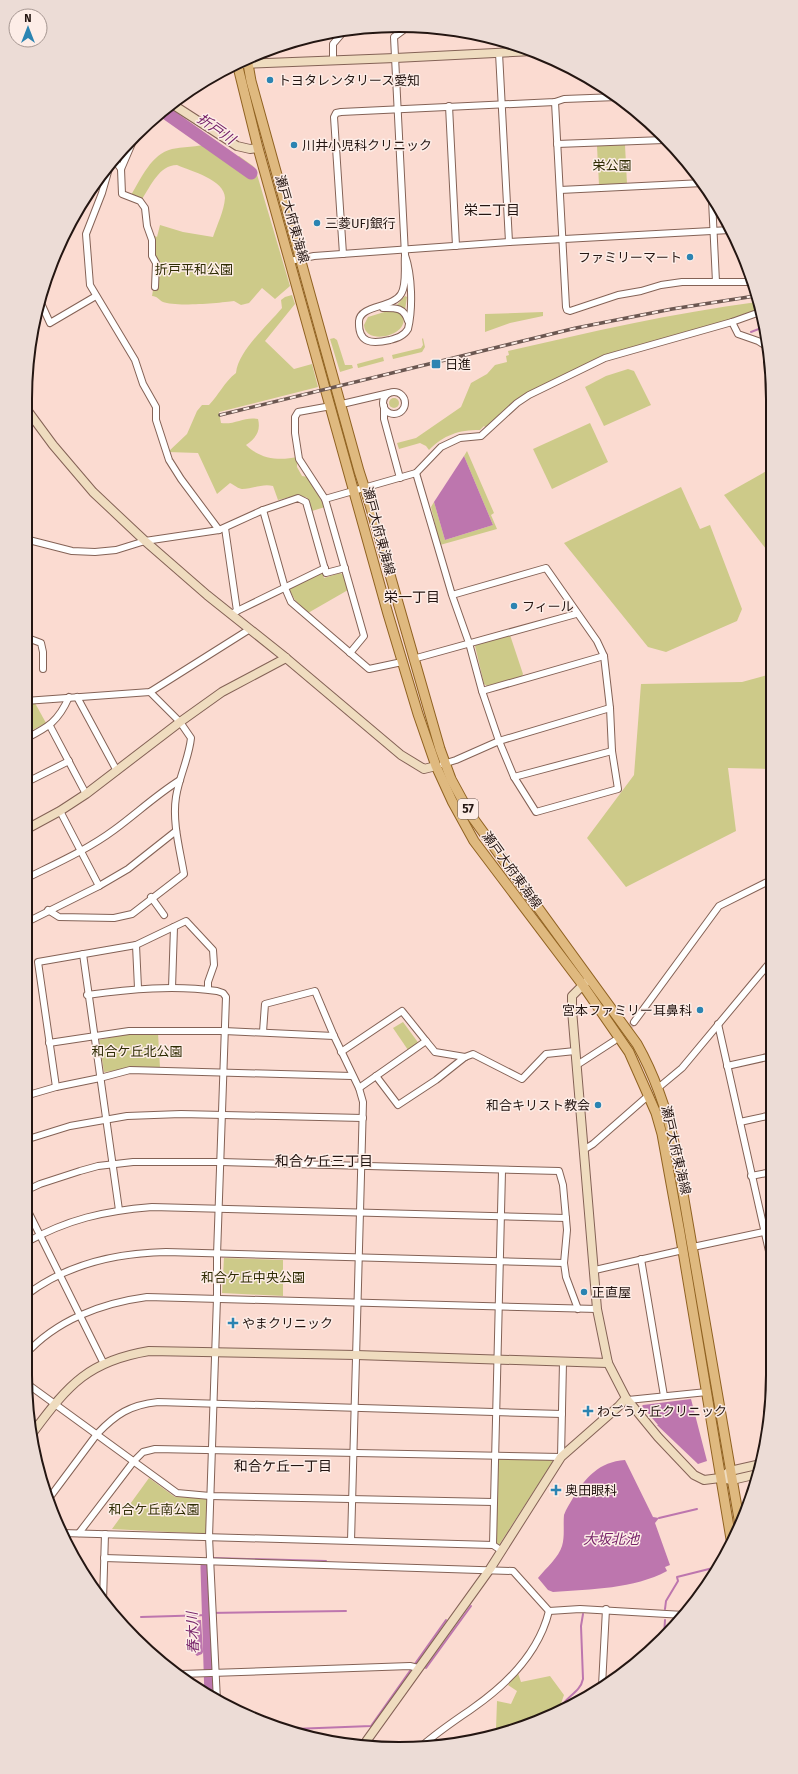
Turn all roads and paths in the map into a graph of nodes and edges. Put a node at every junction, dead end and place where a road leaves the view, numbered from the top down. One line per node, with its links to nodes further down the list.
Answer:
1 (401, 32): 5 (street)
2 (339, 37): 7 (street)
3 (519, 52): 4 (street)
4 (499, 53): 5 (street); 12 (street)
5 (395, 58): 7 (street); 15 (street)
6 (257, 61): 7 (street)
7 (333, 61)
8 (248, 65): 33 (main road, 瀬戸大府東海線 / 57)
9 (238, 69): 18 (main road, 瀬戸大府東海線 / 57)
10 (607, 97): 11 (street)
11 (555, 102): 12 (street); 17 (street)
12 (503, 104): 13 (street); 29 (street)
13 (449, 106): 15 (street); 30 (street)
14 (177, 107): 18 (street)
15 (399, 109): 31 (street); 32 (street)
16 (660, 140): 17 (street)
17 (557, 144): 24 (street)
18 (258, 148): 34 (main road, 瀬戸大府東海線 / 57)
19 (129, 150): 21 (street)
20 (117, 164): 21 (street)
21 (121, 169): 37 (street)
22 (106, 178): 38 (street)
23 (695, 183): 24 (street)
24 (560, 190): 28 (street)
25 (713, 209): 27 (street)
26 (725, 230): 27 (street)
27 (714, 231): 28 (street); 35 (street)
28 (562, 238): 29 (street); 35 (street)
29 (509, 242): 30 (street)
30 (456, 246): 31 (street)
31 (405, 252): 32 (street); 39 (street); 42 (street)
32 (342, 254): 33 (street)
33 (301, 258): 34 (street); 46 (main road, 瀬戸大府東海線 / 57)
34 (290, 261): 47 (main road, 瀬戸大府東海線 / 57)
35 (716, 282): 36 (street)
36 (747, 282)
37 (155, 287)
38 (96, 296): 40 (street); 56 (street)
39 (375, 308): 42 (street); 42 (street)
40 (44, 309)
41 (756, 314): 43 (street)
42 (409, 322)
43 (732, 322): 44 (street); 50 (street)
44 (762, 343)
45 (391, 392): 46 (street); 48 (street); 48 (street)
46 (342, 404): 52 (main road, 瀬戸大府東海線 / 57)
47 (331, 406): 53 (main road, 瀬戸大府東海線 / 57); 54 (street)
48 (384, 406): 51 (street)
49 (32, 416): 58 (street)
50 (416, 473): 51 (street); 62 (street)
51 (400, 478): 52 (street)
52 (364, 488): 53 (street); 71 (main road, 瀬戸大府東海線 / 57)
53 (355, 490): 54 (street); 72 (main road, 瀬戸大府東海線 / 57)
54 (325, 499): 60 (street)
55 (263, 510): 56 (street); 59 (street); 61 (street)
56 (222, 529): 58 (street); 63 (street)
57 (32, 541): 58 (street)
58 (145, 542): 63 (street)
59 (325, 568): 60 (street); 61 (street)
60 (345, 568): 68 (street)
61 (285, 588): 63 (street); 68 (street)
62 (452, 596): 64 (street); 67 (street)
63 (234, 613): 65 (street)
64 (576, 614): 67 (street); 69 (street)
65 (250, 630): 70 (street); 75 (street)
66 (32, 640): 73 (street)
67 (469, 643): 71 (street); 74 (street)
68 (350, 653): 72 (street)
69 (604, 656): 74 (street); 79 (street)
70 (286, 658): 80 (street); 87 (street)
71 (413, 659): 86 (main road, 瀬戸大府東海線 / 57)
72 (402, 662): 87 (main road, 瀬戸大府東海線 / 57)
73 (43, 669)
74 (482, 691): 83 (street)
75 (150, 692): 77 (street); 80 (street)
76 (69, 697): 77 (street); 78 (street); 81 (street)
77 (77, 697): 88 (street)
78 (32, 700)
79 (610, 708): 83 (street); 84 (street)
80 (180, 722): 88 (street); 91 (street)
81 (50, 726): 82 (street); 85 (street)
82 (32, 735)
83 (499, 741): 86 (street); 89 (street)
84 (612, 751): 89 (street); 89 (street)
85 (69, 761): 90 (street); 92 (street)
86 (446, 763): 87 (street); 108 (main road, 瀬戸大府東海線 / 57)
87 (436, 766): 109 (main road, 瀬戸大府東海線 / 57)
88 (117, 771): 92 (street)
89 (514, 777)
90 (32, 780)
91 (180, 780): 95 (street); 96 (street)
92 (86, 794): 93 (street)
93 (60, 811): 94 (street); 96 (street)
94 (32, 826)
95 (176, 831): 99 (street); 100 (street)
96 (81, 850): 97 (street); 99 (street)
97 (32, 875)
98 (766, 882): 114 (street)
99 (99, 886): 101 (street)
100 (151, 897): 101 (street); 102 (street)
101 (48, 910): 103 (street)
102 (164, 915)
103 (32, 919)
104 (174, 927): 105 (street); 111 (street); 112 (street)
105 (136, 945): 106 (street); 110 (street)
106 (83, 954): 113 (street); 122 (street)
107 (766, 967): 115 (street)
108 (590, 978): 109 (street); 135 (main road, 瀬戸大府東海線 / 57)
109 (582, 984): 123 (street); 137 (main road, 瀬戸大府東海線 / 57)
110 (138, 988): 111 (street); 113 (street)
111 (172, 988): 112 (street)
112 (208, 989): 116 (street)
113 (88, 995): 118 (street)
114 (634, 1022)
115 (718, 1024): 128 (street); 135 (street)
116 (224, 1031): 117 (street); 118 (street); 129 (street)
117 (263, 1032): 119 (street); 119 (street)
118 (93, 1035): 122 (street); 132 (street)
119 (334, 1036): 124 (street)
120 (426, 1041): 124 (street); 125 (street); 131 (street)
121 (614, 1041): 127 (street)
122 (49, 1043): 133 (street)
123 (575, 1051): 125 (street); 127 (street)
124 (341, 1052): 130 (street)
125 (465, 1057): 131 (street)
126 (766, 1057): 128 (street)
127 (577, 1066): 144 (street)
128 (727, 1066): 142 (street)
129 (223, 1072): 130 (street); 132 (street); 138 (street)
130 (352, 1076): 134 (street)
131 (376, 1076): 134 (street)
132 (100, 1078): 133 (street); 141 (street)
133 (56, 1086): 136 (street)
134 (359, 1088): 140 (street)
135 (658, 1088): 162 (main road, 瀬戸大府東海線 / 57)
136 (32, 1094)
137 (649, 1095): 144 (street); 163 (main road, 瀬戸大府東海線 / 57)
138 (221, 1116): 140 (street); 141 (street); 145 (street)
139 (766, 1116): 142 (street)
140 (363, 1118): 147 (street)
141 (106, 1119): 143 (street); 146 (street)
142 (740, 1122): 150 (street)
143 (32, 1138)
144 (585, 1149): 169 (street)
145 (221, 1162): 146 (street); 147 (street); 152 (street)
146 (112, 1164): 151 (street); 153 (street)
147 (361, 1166): 148 (street); 154 (street)
148 (502, 1171): 155 (street); 156 (street)
149 (766, 1173): 150 (street)
150 (751, 1176): 158 (street)
151 (32, 1188)
152 (219, 1208): 153 (street); 154 (street); 164 (street)
153 (119, 1210): 159 (street)
154 (360, 1213): 155 (street); 165 (street)
155 (501, 1217): 156 (street); 167 (street)
156 (566, 1218): 168 (street)
157 (32, 1219): 159 (street)
158 (764, 1232): 161 (street); 162 (street)
159 (40, 1235): 160 (street); 170 (street)
160 (32, 1239)
161 (766, 1240)
162 (693, 1247): 203 (main road, 瀬戸大府東海線 / 57)
163 (683, 1250): 166 (street); 186 (main road, 瀬戸大府東海線 / 57)
164 (217, 1254): 165 (street); 170 (street); 172 (street)
165 (359, 1258): 167 (street); 173 (street)
166 (641, 1259): 169 (street); 187 (street)
167 (499, 1262): 168 (street); 174 (street)
168 (564, 1263): 175 (street)
169 (595, 1270): 176 (street)
170 (58, 1275): 171 (street); 177 (street)
171 (32, 1292)
172 (217, 1298): 173 (street); 177 (street); 179 (street)
173 (357, 1302): 174 (street); 180 (street)
174 (499, 1306): 175 (street); 181 (street)
175 (578, 1309): 176 (street)
176 (597, 1309): 183 (street)
177 (80, 1316): 178 (street); 184 (street)
178 (32, 1348)
179 (216, 1352): 180 (street); 184 (street); 190 (street)
180 (356, 1355): 181 (street); 191 (street)
181 (497, 1359): 182 (street); 192 (street)
182 (563, 1362): 183 (street); 193 (street)
183 (608, 1363): 188 (street)
184 (104, 1364): 189 (street)
185 (33, 1387): 189 (street)
186 (706, 1392): 187 (street); 204 (main road, 瀬戸大府東海線 / 57)
187 (664, 1396): 188 (street)
188 (627, 1399): 199 (street); 204 (street)
189 (55, 1403): 194 (street); 195 (street)
190 (214, 1403): 191 (street); 195 (street); 196 (street)
191 (354, 1407): 192 (street); 197 (street)
192 (496, 1411): 193 (street); 198 (street)
193 (562, 1414): 199 (street)
194 (36, 1428)
195 (97, 1434): 200 (street); 205 (street)
196 (212, 1450): 197 (street); 200 (street); 206 (street)
197 (353, 1452): 198 (street); 207 (street)
198 (495, 1456): 199 (street); 208 (street)
199 (561, 1457): 217 (street)
200 (134, 1461): 206 (street); 211 (street)
201 (754, 1467): 203 (street)
202 (752, 1474): 203 (street)
203 (731, 1476): 204 (street); 209 (main road, 瀬戸大府東海線 / 57)
204 (720, 1478): 212 (main road, 瀬戸大府東海線 / 57)
205 (52, 1495)
206 (210, 1496): 207 (street); 214 (street)
207 (352, 1498): 208 (street); 215 (street)
208 (493, 1502): 216 (street)
209 (738, 1515)
210 (68, 1533): 211 (street)
211 (79, 1533): 213 (street)
212 (730, 1533)
213 (105, 1534): 214 (street); 218 (street)
214 (209, 1537): 215 (street); 219 (street)
215 (351, 1541): 216 (street)
216 (493, 1544): 217 (street)
217 (502, 1551): 220 (street)
218 (104, 1558): 219 (street); 221 (street)
219 (210, 1562): 220 (street); 226 (street)
220 (490, 1569): 223 (street); 225 (street)
221 (103, 1592)
222 (606, 1609): 223 (street); 224 (street); 228 (street)
223 (549, 1611): 231 (street)
224 (677, 1614)
225 (418, 1668): 226 (street); 230 (street)
226 (216, 1672): 227 (street); 229 (street)
227 (186, 1674)
228 (602, 1680)
229 (217, 1694)
230 (367, 1740)
231 (428, 1741)

